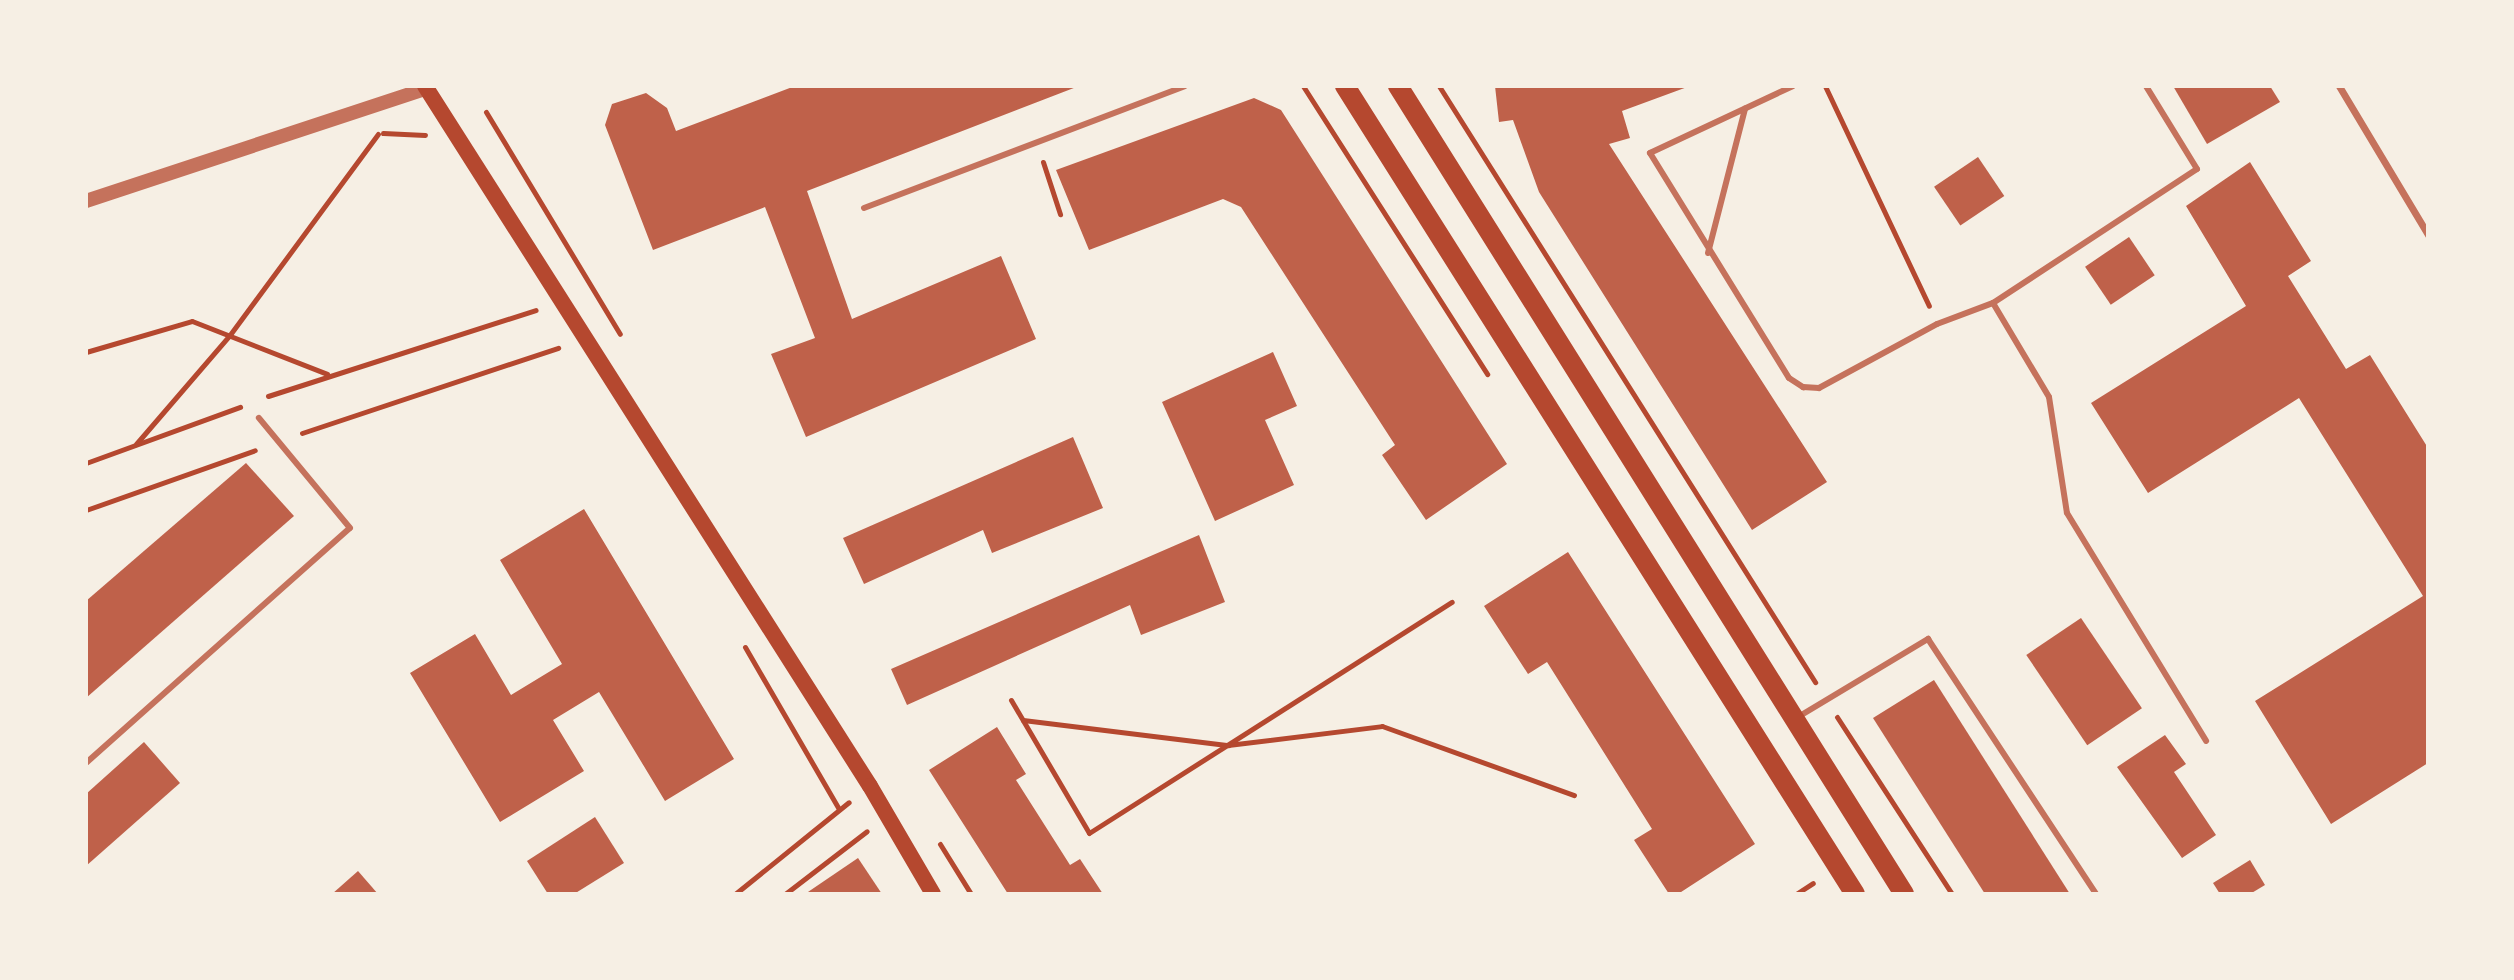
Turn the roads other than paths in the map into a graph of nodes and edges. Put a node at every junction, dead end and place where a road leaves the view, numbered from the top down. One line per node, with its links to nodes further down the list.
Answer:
1 (1185, 86): 10 (lane)
2 (1345, 86): 19 (main road)
3 (1398, 86): 15 (main road)
4 (1793, 86): 8 (lane)
5 (2146, 86): 13 (lane)
6 (2339, 86): 11 (street)
7 (426, 87): 9 (street); 18 (main road)
8 (1745, 109): 12 (lane); 12 (lane)
9 (86, 201)
10 (864, 208)
11 (2428, 235)
12 (1708, 253): 13 (lane)
13 (1993, 303): 16 (lane)
14 (259, 418): 17 (lane)
15 (1792, 721): 20 (main road); 21 (lane)
16 (2206, 741)
17 (86, 763)
18 (933, 894)
19 (1855, 894)
20 (1904, 894)
21 (2096, 894)

